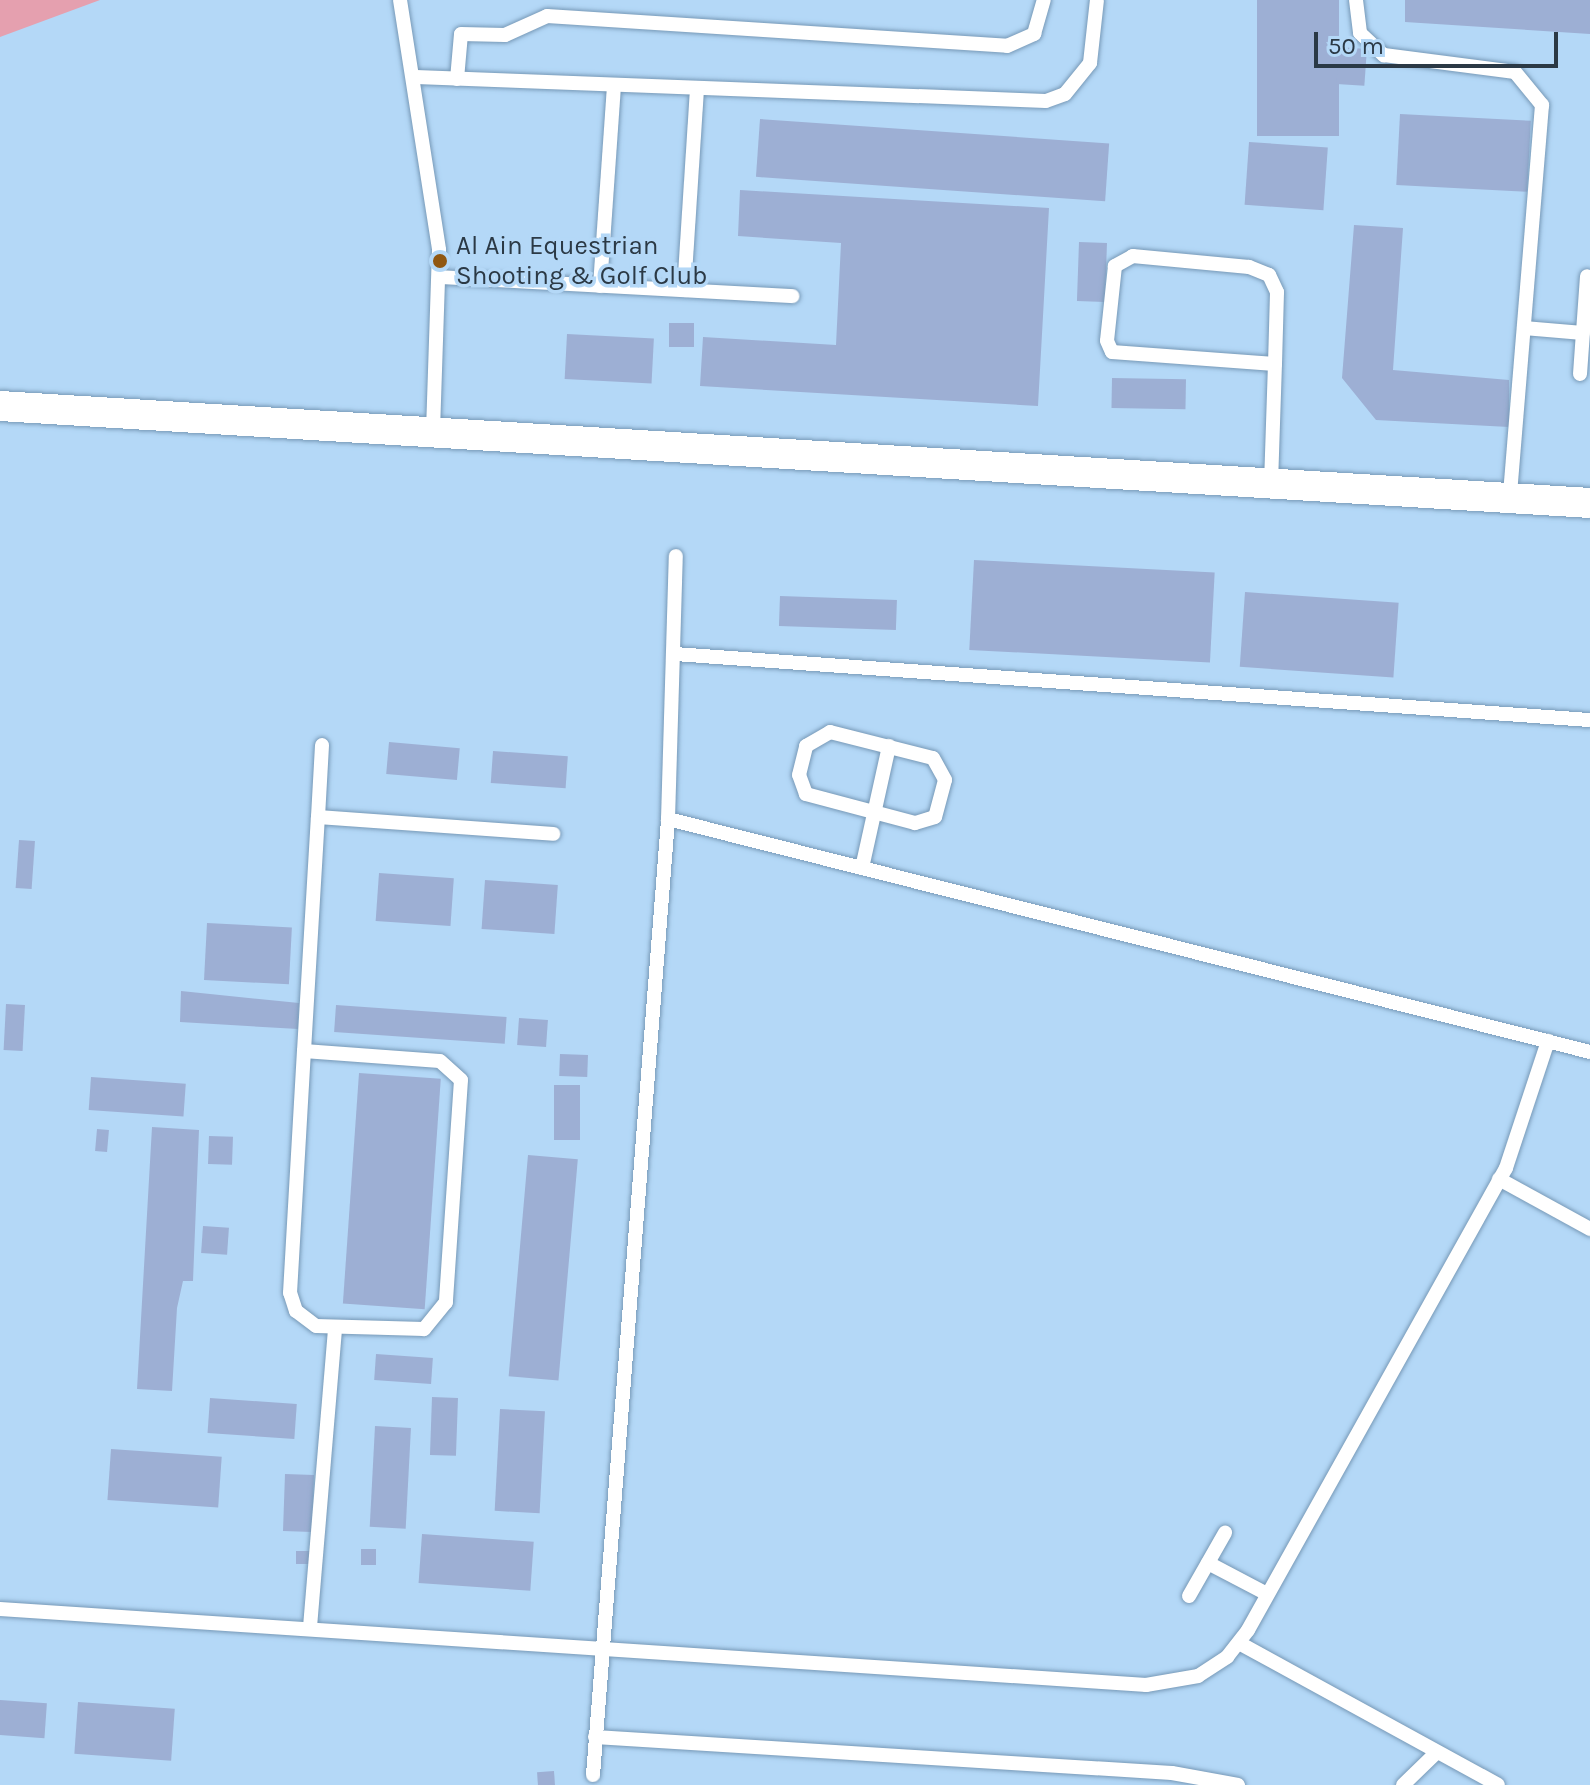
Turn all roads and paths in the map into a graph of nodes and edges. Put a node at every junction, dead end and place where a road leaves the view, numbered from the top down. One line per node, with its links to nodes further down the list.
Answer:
1 (400, 0): 5 (lane)
2 (1044, 0): 6 (lane)
3 (1097, 0): 8 (lane)
4 (1356, 0): 14 (lane)
5 (416, 77): 6 (lane); 10 (lane)
6 (457, 79): 7 (lane)
7 (614, 85): 8 (lane); 11 (lane)
8 (697, 88): 12 (lane)
9 (1587, 276): 15 (lane)
10 (439, 277): 11 (lane); 19 (lane)
11 (600, 286): 12 (lane)
12 (684, 290): 13 (lane)
13 (792, 296)
14 (1524, 328): 15 (lane); 21 (lane)
15 (1583, 333): 17 (lane)
16 (1275, 364): 16 (lane); 20 (lane)
17 (1580, 374)
18 (0, 406): 19 (street)
19 (433, 432): 20 (street)
20 (1271, 484): 21 (street)
21 (1510, 498): 22 (street)
22 (1590, 503)
23 (676, 556): 24 (lane)
24 (675, 654): 25 (lane); 30 (lane)
25 (1590, 720)
26 (322, 745): 29 (lane)
27 (889, 746): 28 (lane); 28 (lane); 28 (lane)
28 (875, 814): 32 (lane)
29 (318, 817): 31 (lane); 34 (lane)
30 (668, 819): 32 (lane); 46 (lane)
31 (553, 834)
32 (862, 868): 33 (lane)
33 (1548, 1041): 35 (lane); 36 (lane)
34 (304, 1051): 38 (lane); 38 (lane)
35 (1590, 1052)
36 (1499, 1179): 37 (lane); 41 (lane)
37 (1590, 1229)
38 (335, 1329): 44 (lane)
39 (1225, 1533): 40 (lane)
40 (1208, 1563): 41 (lane); 42 (lane)
41 (1267, 1594): 45 (lane)
42 (1189, 1596)
43 (0, 1609): 44 (lane)
44 (310, 1627): 46 (lane)
45 (1239, 1643): 46 (lane); 48 (lane)
46 (601, 1644): 47 (lane)
47 (595, 1737): 49 (lane); 50 (lane)
48 (1437, 1752): 51 (lane); 52 (lane)
49 (593, 1775)
50 (1238, 1785)
51 (1403, 1785)
52 (1498, 1785)

